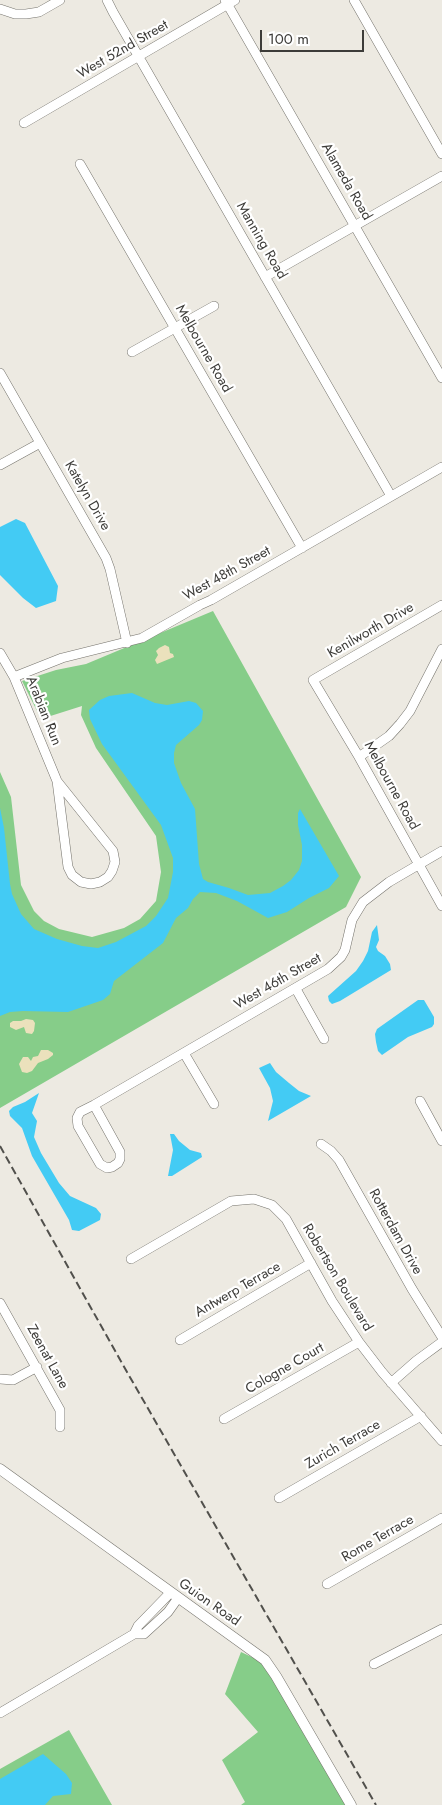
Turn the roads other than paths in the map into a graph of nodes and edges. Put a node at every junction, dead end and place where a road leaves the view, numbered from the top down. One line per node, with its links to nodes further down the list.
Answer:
1 (60, 0): 5 (street)
2 (107, 0): 6 (street, Manning Road)
3 (354, 0): 8 (street)
4 (229, 2): 6 (street, West 52nd Street); 11 (street, Alameda Road)
5 (0, 9)
6 (138, 56): 7 (street, West 52nd Street); 12 (street, Manning Road)
7 (24, 123)
8 (442, 154)
9 (80, 164): 14 (street, Melbourne Road)
10 (442, 176): 11 (street)
11 (355, 226): 12 (street); 17 (street, Alameda Road)
12 (265, 277): 21 (street, Manning Road)
13 (214, 306): 14 (street)
14 (176, 328): 15 (street); 22 (street, Melbourne Road)
15 (132, 352)
16 (0, 373): 18 (street, Katelyn Drive)
17 (442, 378)
18 (40, 442): 19 (street); 24 (street, Katelyn Drive)
19 (0, 466)
20 (442, 467): 21 (street, West 48th Street)
21 (391, 496): 22 (street, West 48th Street)
22 (302, 548): 24 (street, West 48th Street)
23 (442, 605): 28 (street, Kenilworth Drive)
24 (127, 643): 27 (street, West 48th Street)
25 (442, 649): 29 (street)
26 (0, 653): 27 (street, Arabian Run)
27 (14, 677): 30 (street, Arabian Run)
28 (313, 680): 29 (street, Melbourne Road)
29 (359, 758): 32 (street, Melbourne Road)
30 (58, 781): 30 (street, Arabian Run)
31 (442, 851): 32 (street, West 46th Street)
32 (419, 865): 33 (street, Melbourne Road); 34 (street, West 46th Street)
33 (442, 906)
34 (296, 989): 35 (street); 36 (street, West 46th Street)
35 (324, 1039)
36 (184, 1053): 38 (street); 39 (street, West 46th Street)
37 (420, 1101): 40 (street)
38 (214, 1104)
39 (94, 1105): 39 (street, West 46th Street)
40 (442, 1140)
41 (321, 1144): 45 (street, Rotterdam Drive)
42 (131, 1259): 43 (street, Robertson Boulevard)
43 (311, 1263): 46 (street, Antwerp Terrace); 47 (street, Robertson Boulevard)
44 (0, 1303): 49 (street, Zeenat Lane)
45 (442, 1337)
46 (180, 1340)
47 (358, 1342): 51 (street, Robertson Boulevard); 53 (street, Cologne Court)
48 (442, 1342): 51 (street)
49 (37, 1367): 50 (street); 54 (street, Zeenat Lane)
50 (0, 1379)
51 (391, 1383): 52 (street, Robertson Boulevard)
52 (420, 1416): 55 (street, Robertson Boulevard); 57 (street, Zurich Terrace)
53 (224, 1419)
54 (60, 1427)
55 (442, 1441)
56 (0, 1469): 60 (street, Guion Road)
57 (279, 1498)
58 (442, 1518): 59 (street, Rome Terrace)
59 (327, 1584)
60 (174, 1596): 63 (street); 64 (street, Guion Road)
61 (442, 1629): 62 (street)
62 (374, 1664)
63 (0, 1713)
64 (351, 1805)

